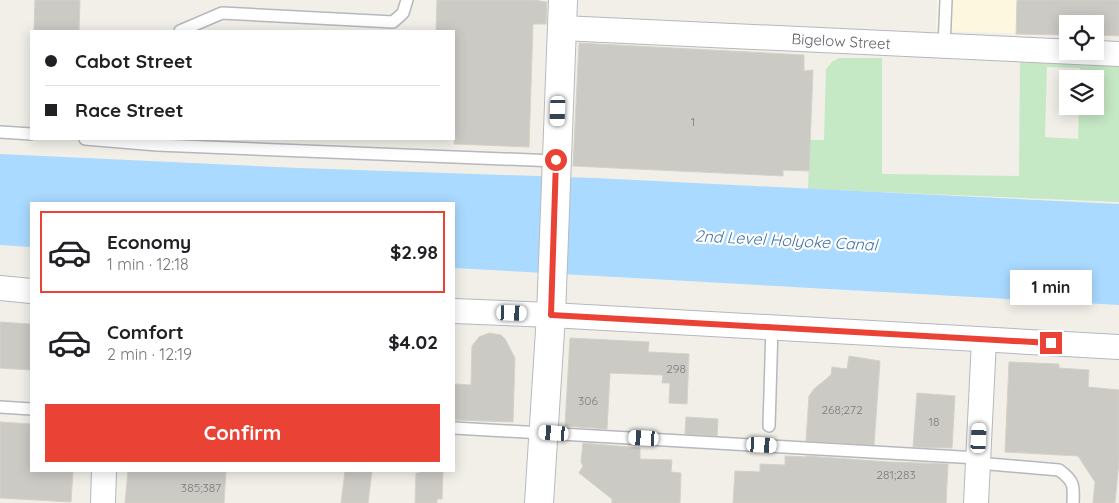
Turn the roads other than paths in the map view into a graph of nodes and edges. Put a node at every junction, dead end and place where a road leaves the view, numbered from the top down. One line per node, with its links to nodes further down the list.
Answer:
1 (407, 0): 5 (lane)
2 (562, 0): 4 (main road)
3 (946, 0): 6 (lane)
4 (562, 28): 6 (street, Bigelow Street); 12 (main road)
5 (182, 30)
6 (944, 46): 7 (street, Bigelow Street)
7 (1119, 54)
8 (0, 132): 9 (lane)
9 (30, 134)
10 (116, 140): 11 (lane)
11 (146, 141): 12 (lane)
12 (556, 164): 15 (main road)
13 (0, 288): 14 (street)
14 (30, 291)
15 (551, 309): 16 (street); 17 (street); 24 (main road)
16 (455, 311)
17 (772, 327): 18 (street); 22 (lane)
18 (984, 340): 19 (street); 25 (street)
19 (1119, 347)
20 (0, 408): 21 (lane)
21 (30, 409)
22 (769, 426)
23 (455, 428): 24 (lane)
24 (544, 433): 25 (lane); 28 (main road)
25 (978, 460): 29 (street); 30 (lane)
26 (104, 472): 27 (street)
27 (103, 503)
28 (539, 503)
29 (976, 503)
30 (1074, 503)

